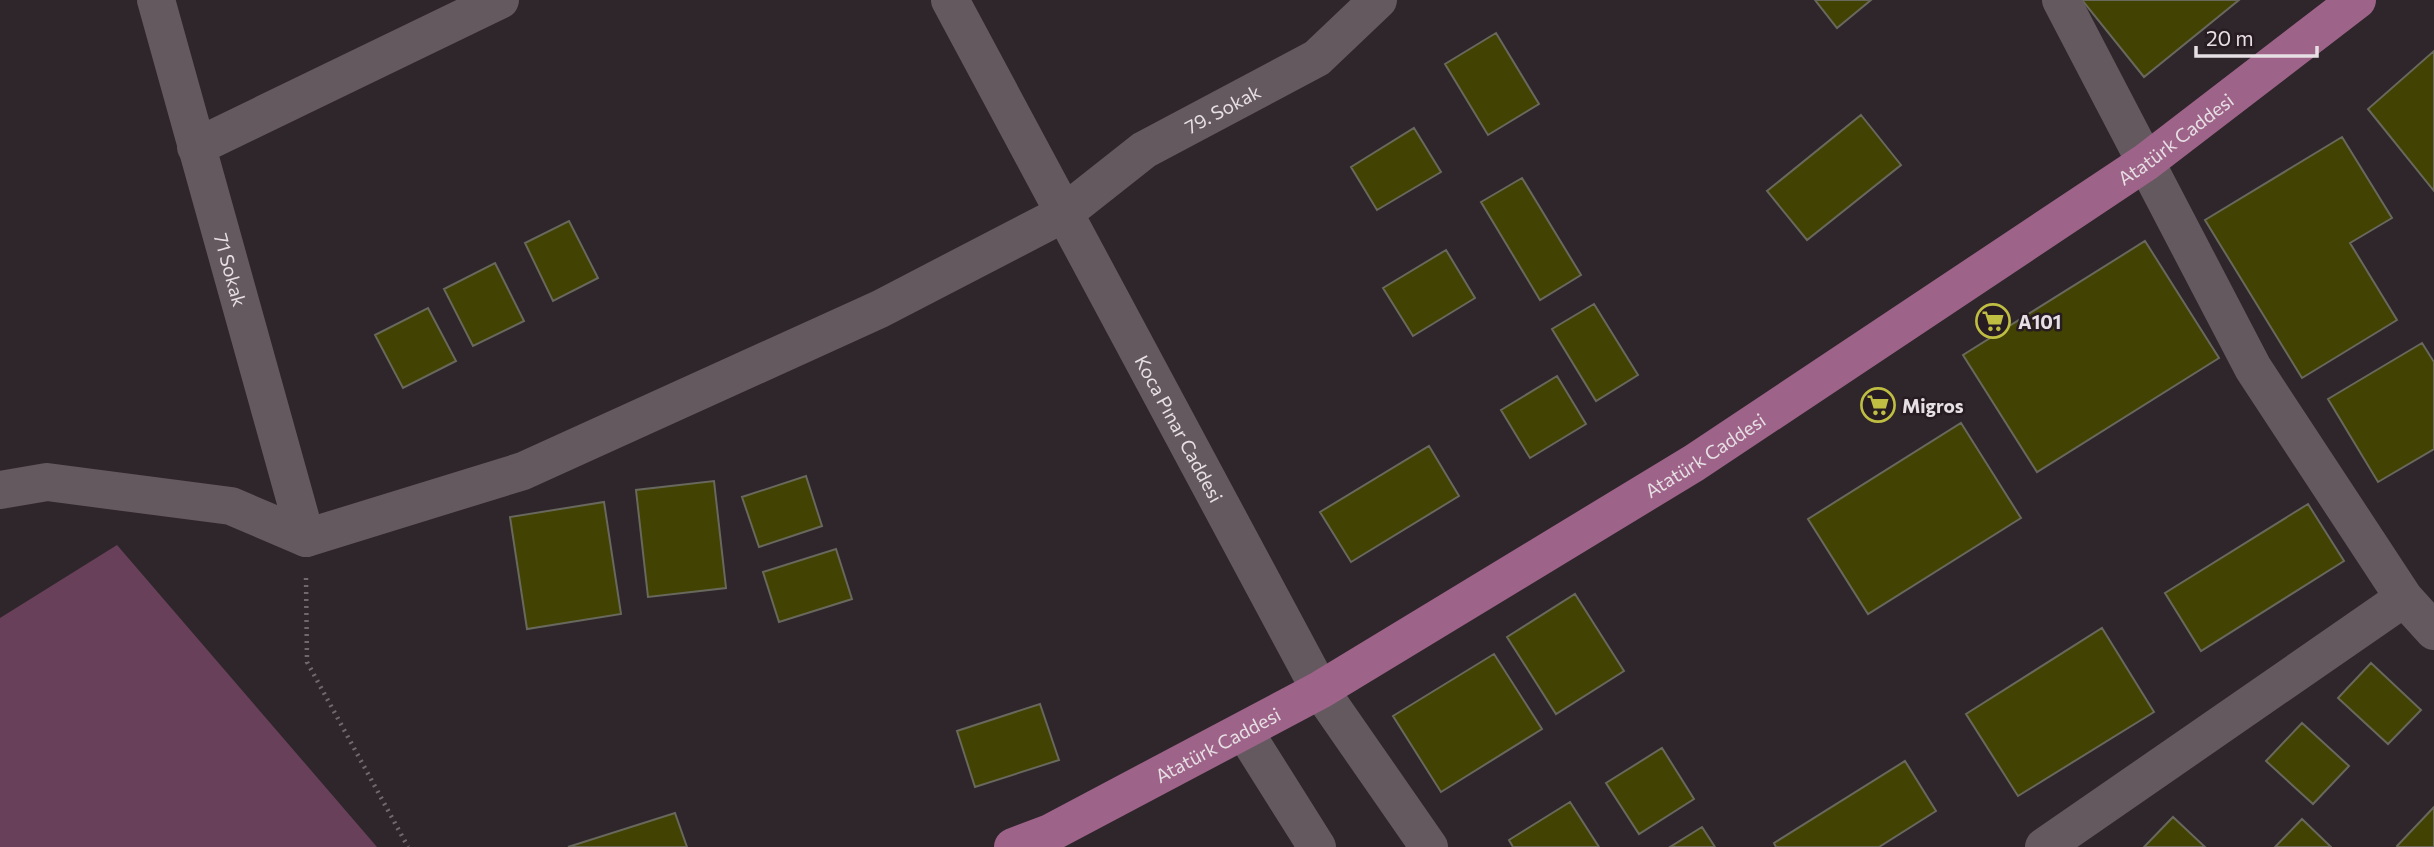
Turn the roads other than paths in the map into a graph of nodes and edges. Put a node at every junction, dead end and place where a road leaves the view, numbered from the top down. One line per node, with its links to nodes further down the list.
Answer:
1 (156, 0): 7 (street, 71 Sokak)
2 (500, 0): 7 (street)
3 (950, 0): 9 (street, Koca Pınar Caddesi)
4 (1378, 0): 9 (street, 79. Sokak)
5 (2061, 0): 8 (street)
6 (2357, 0): 8 (main road, Atatürk Caddesi)
7 (196, 147): 11 (street, 71 Sokak)
8 (2146, 162): 12 (street); 14 (main road, Atatürk Caddesi)
9 (1063, 214): 11 (street, 79. Sokak); 14 (street, Koca Pınar Caddesi)
10 (0, 490): 11 (street)
11 (306, 538)
12 (2404, 598): 13 (street); 19 (street)
13 (2434, 631)
14 (1320, 690): 15 (main road, Atatürk Caddesi); 18 (street, Koca Pınar Caddesi)
15 (1244, 730): 16 (main road, Atatürk Caddesi); 17 (street)
16 (1013, 847)
17 (1317, 847)
18 (1429, 847)
19 (2045, 847)

